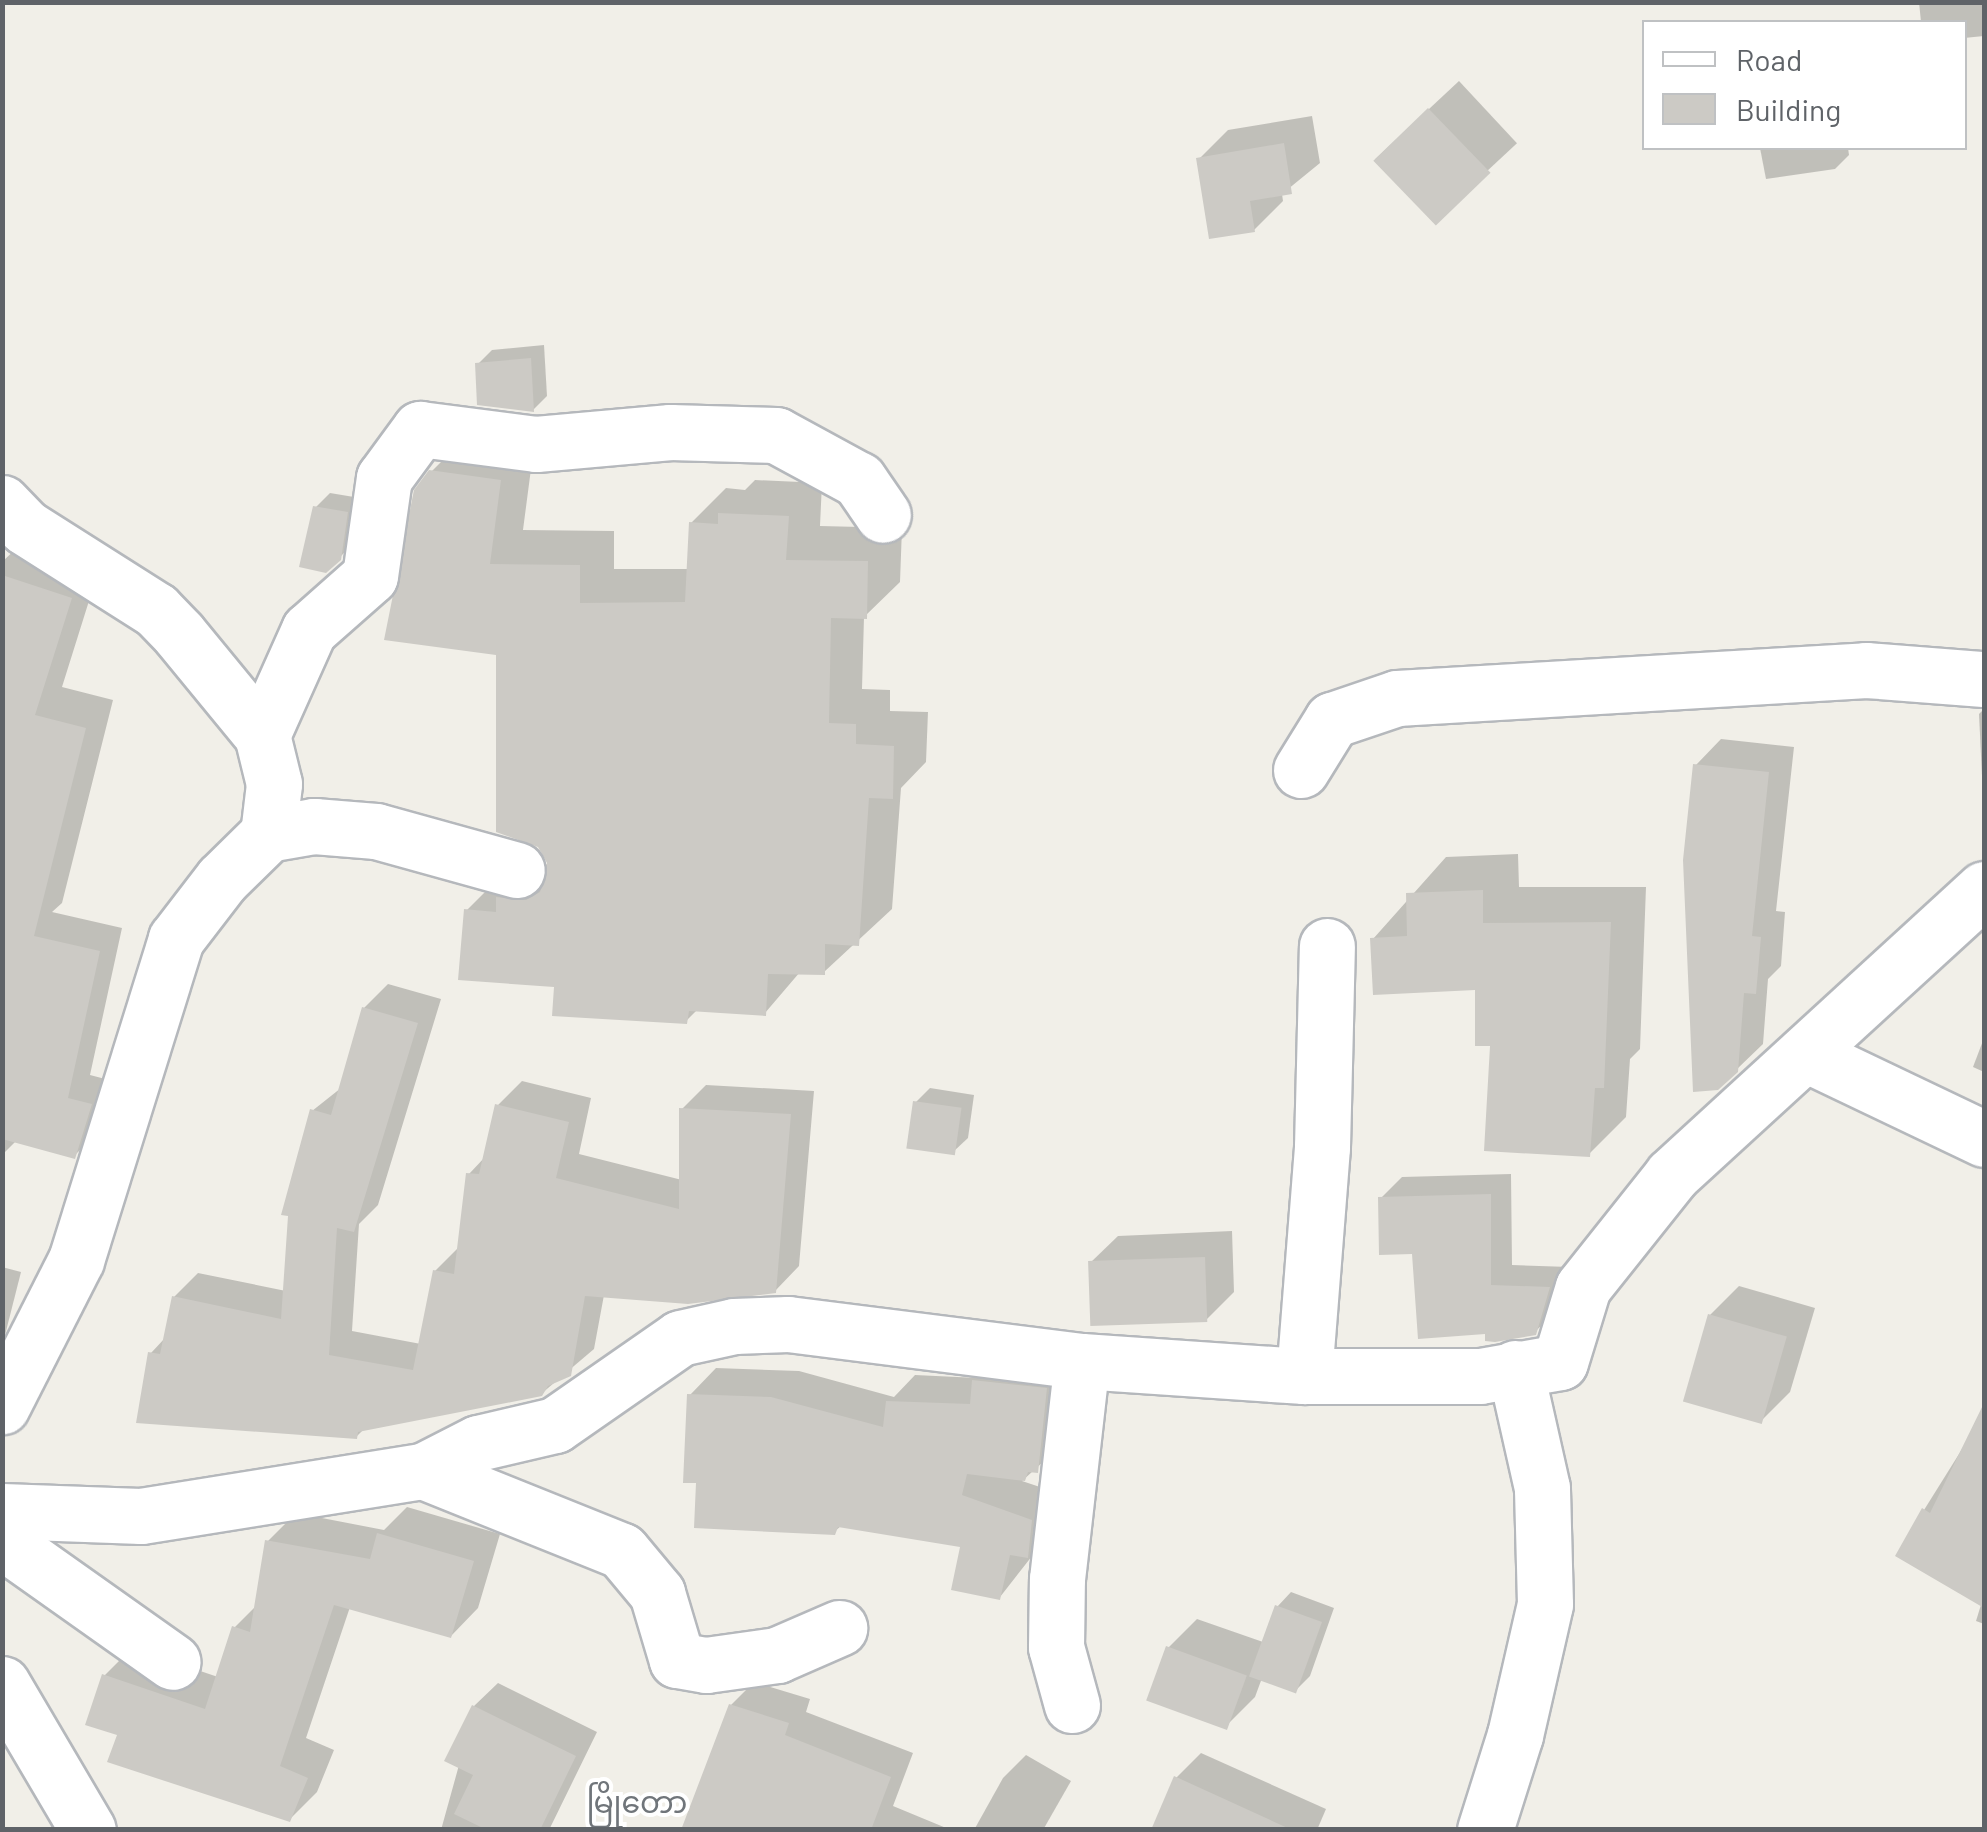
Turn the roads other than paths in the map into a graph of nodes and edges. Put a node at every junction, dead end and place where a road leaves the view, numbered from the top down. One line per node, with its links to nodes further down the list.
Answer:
1 (2, 503): 4 (street)
2 (883, 515): 4 (street)
3 (1984, 679): 5 (street)
4 (262, 736): 6 (street)
5 (1301, 770)
6 (268, 834): 7 (street); 15 (street)
7 (517, 870)
8 (1984, 890): 10 (street)
9 (1327, 946): 14 (street)
10 (1806, 1054): 11 (street); 13 (street)
11 (1984, 1139)
12 (1082, 1361): 14 (street); 16 (street); 22 (street)
13 (1516, 1368): 14 (street); 24 (street)
14 (1304, 1376)
15 (2, 1406)
16 (423, 1470): 17 (street); 19 (street)
17 (2, 1511)
18 (2, 1541): 20 (street)
19 (839, 1628)
20 (173, 1662)
21 (2, 1684): 23 (street)
22 (1072, 1705)
23 (88, 1830)
24 (1485, 1830)

